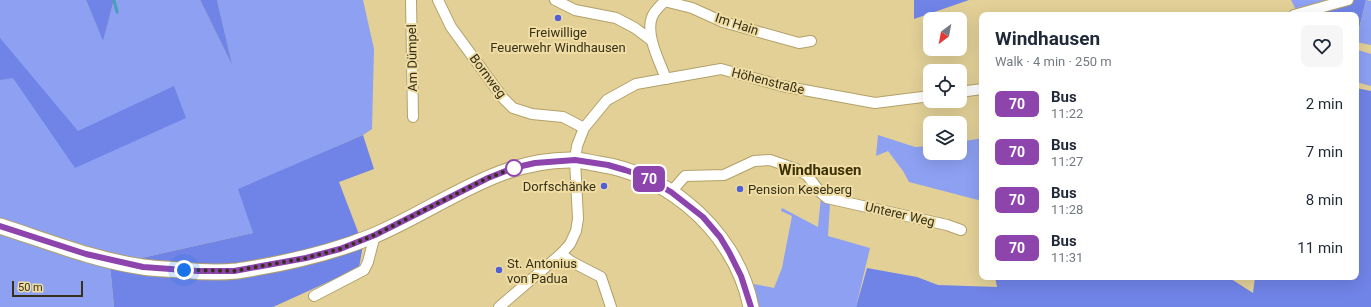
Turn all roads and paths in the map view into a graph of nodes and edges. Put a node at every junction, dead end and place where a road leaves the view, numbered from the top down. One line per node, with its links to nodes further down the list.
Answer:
1 (411, 0): 13 (street, Am Dümpel)
2 (438, 0): 14 (street, Bornweg)
3 (555, 0): 7 (street)
4 (1348, 0): 6 (street)
5 (665, 1): 7 (street); 8 (street, Im Hain)
6 (1305, 12)
7 (651, 40): 9 (street)
8 (811, 41)
9 (666, 78): 12 (street, Höhenstraße); 14 (street, Höhenstraße)
10 (979, 89): 11 (street)
11 (967, 91)
12 (923, 97)
13 (413, 117)
14 (584, 128): 15 (street, Höhenstraße)
15 (575, 160): 16 (main road); 19 (main road); 20 (street, Höhenstraße)
16 (671, 192): 18 (street, Unterer Weg); 24 (main road)
17 (0, 226): 19 (main road)
18 (961, 230)
19 (375, 235): 21 (street)
20 (561, 254): 22 (street, Höhenstraße); 23 (street)
21 (314, 296)
22 (499, 307)
23 (610, 307)
24 (751, 307)

